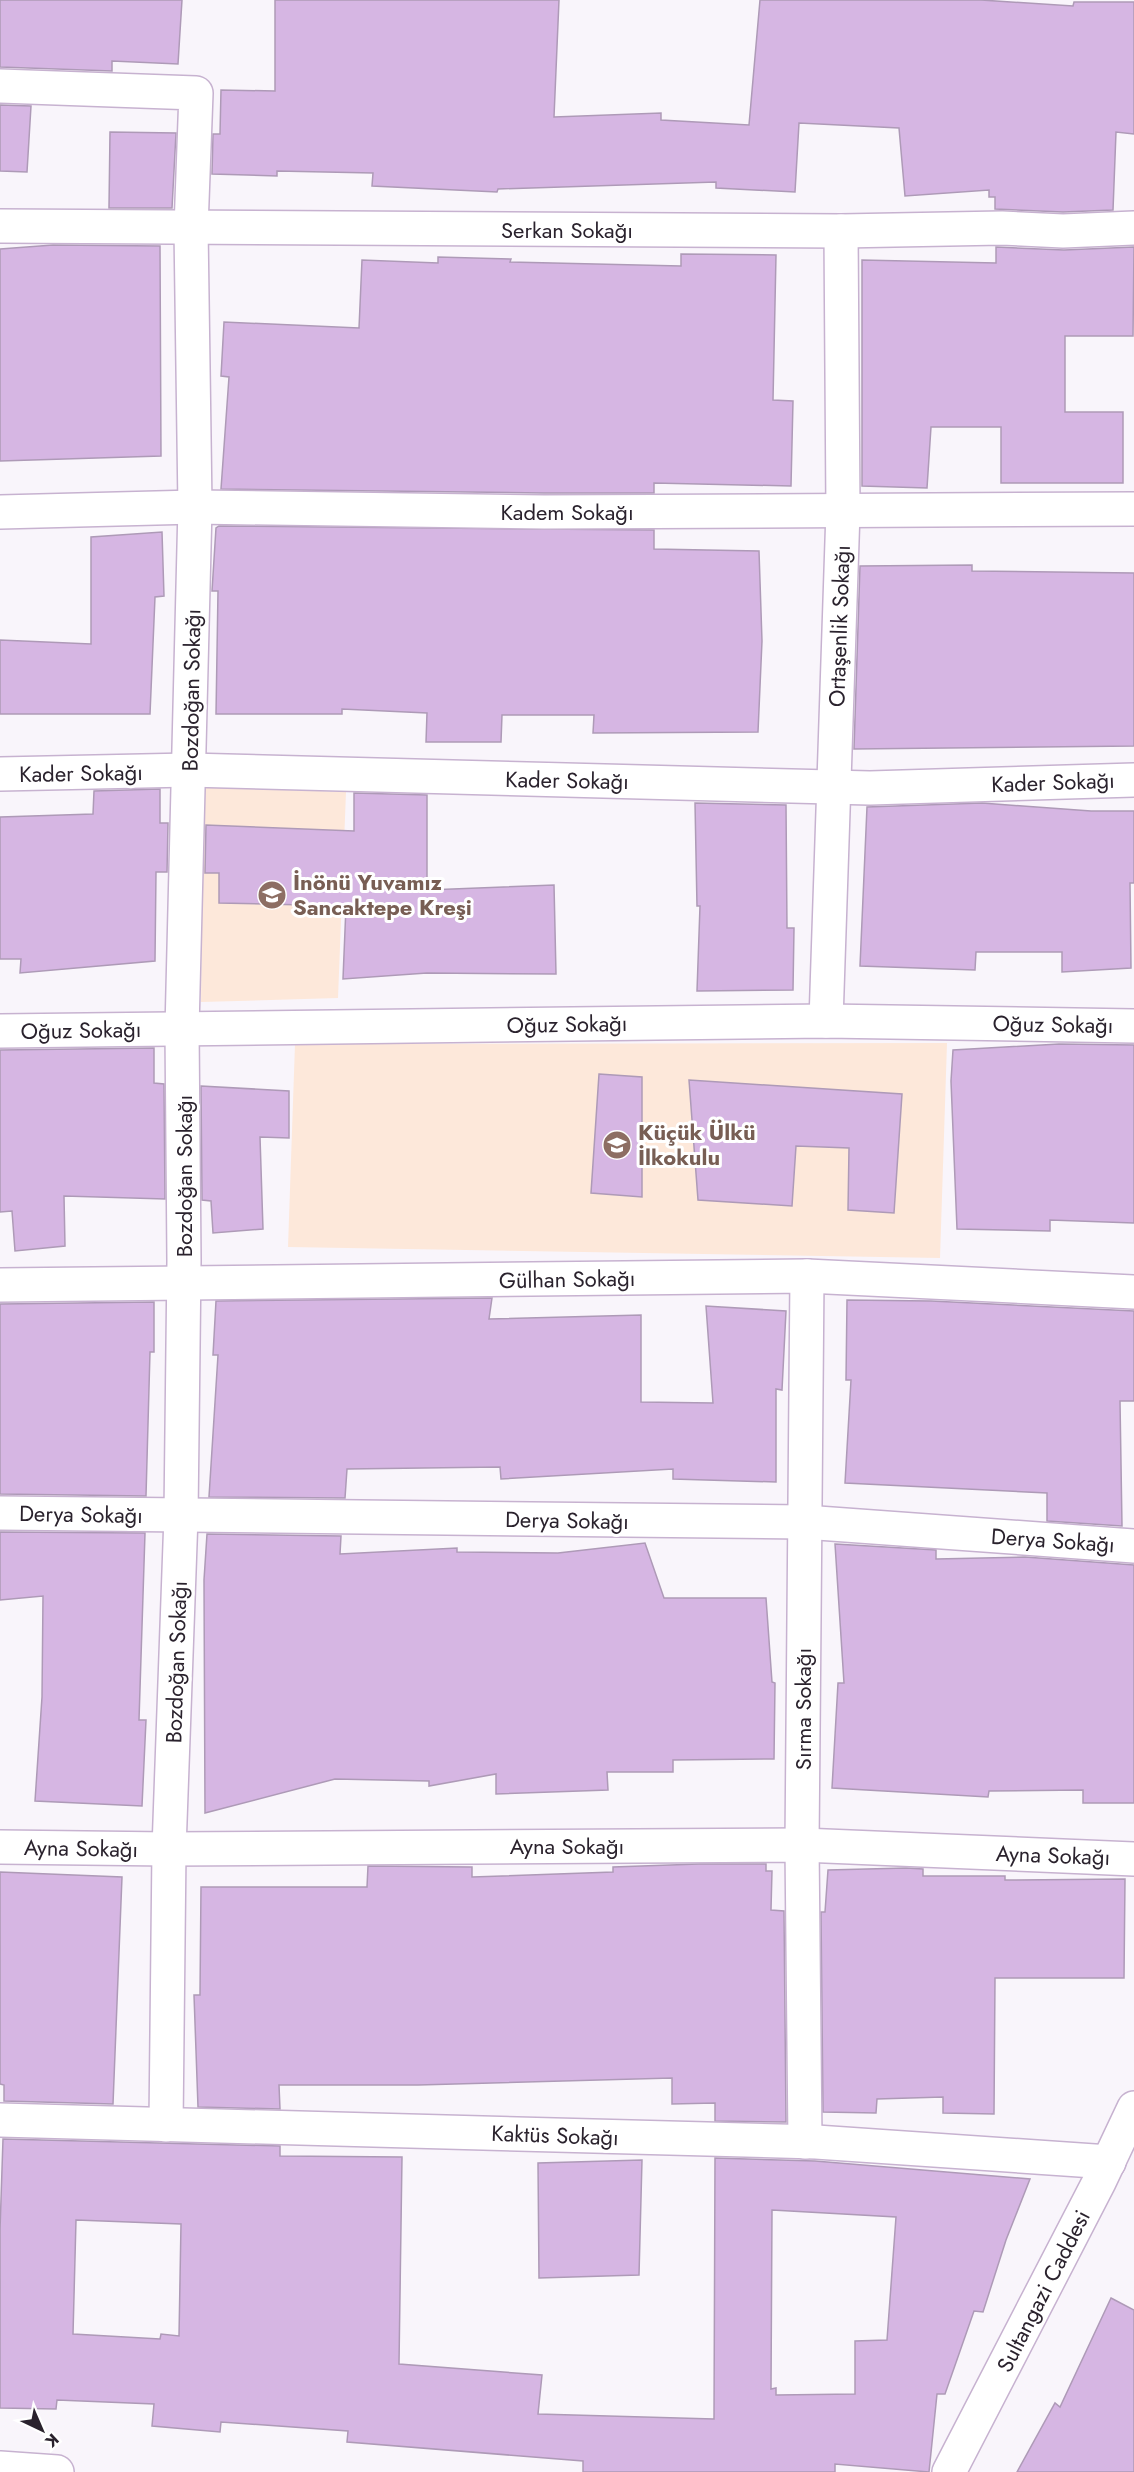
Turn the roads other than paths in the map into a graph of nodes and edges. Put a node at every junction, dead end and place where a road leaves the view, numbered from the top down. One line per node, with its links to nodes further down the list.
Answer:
1 (0, 86): 3 (street, Bozdoğan Sokağı)
2 (0, 226): 3 (street, Serkan Sokağı)
3 (191, 228): 5 (street, Serkan Sokağı); 6 (street, Bozdoğan Sokağı)
4 (1134, 228): 5 (street, Serkan Sokağı)
5 (841, 231): 8 (street, Ortaşenlik Sokağı)
6 (195, 507): 8 (street, Kadem Sokağı); 9 (street, Kadem Sokağı); 10 (street, Bozdoğan Sokağı)
7 (1134, 509): 8 (street, Kadem Sokağı)
8 (843, 511): 13 (street, Ortaşenlik Sokağı)
9 (0, 512)
10 (189, 770): 11 (street, Kader Sokağı); 13 (street, Kader Sokağı); 16 (street, Bozdoğan Sokağı)
11 (0, 774)
12 (1134, 780): 13 (street, Kader Sokağı)
13 (833, 786): 14 (street, Ortaşenlik Sokağı)
14 (826, 1021): 15 (street, Oğuz Sokağı); 16 (street, Oğuz Sokağı)
15 (1134, 1026)
16 (182, 1029): 17 (street, Oğuz Sokağı); 19 (street, Bozdoğan Sokağı)
17 (0, 1031)
18 (807, 1276): 19 (street, Gülhan Sokağı); 21 (street, Gülhan Sokağı); 24 (street, Sırma Sokağı)
19 (184, 1283): 20 (street, Gülhan Sokağı); 23 (street, Bozdoğan Sokağı)
20 (0, 1285)
21 (1134, 1292)
22 (0, 1513): 23 (street, Derya Sokağı)
23 (181, 1516): 24 (street, Derya Sokağı); 28 (street, Bozdoğan Sokağı)
24 (804, 1522): 25 (street, Derya Sokağı); 26 (street, Sırma Sokağı)
25 (1134, 1546)
26 (802, 1845): 28 (street, Ayna Sokağı); 29 (street, Ayna Sokağı); 33 (street, Sırma Sokağı)
27 (0, 1847): 28 (street, Ayna Sokağı)
28 (169, 1849): 32 (street, Bozdoğan Sokağı)
29 (1134, 1859)
30 (1134, 2108): 34 (street, Sultangazi Caddesi)
31 (0, 2120): 32 (street, Kaktüs Sokağı)
32 (166, 2125): 33 (street, Kaktüs Sokağı)
33 (805, 2142): 34 (street, Kaktüs Sokağı)
34 (1108, 2162): 37 (street, Sultangazi Caddesi)
35 (10, 2470): 36 (street)
36 (57, 2472)
37 (949, 2472)

